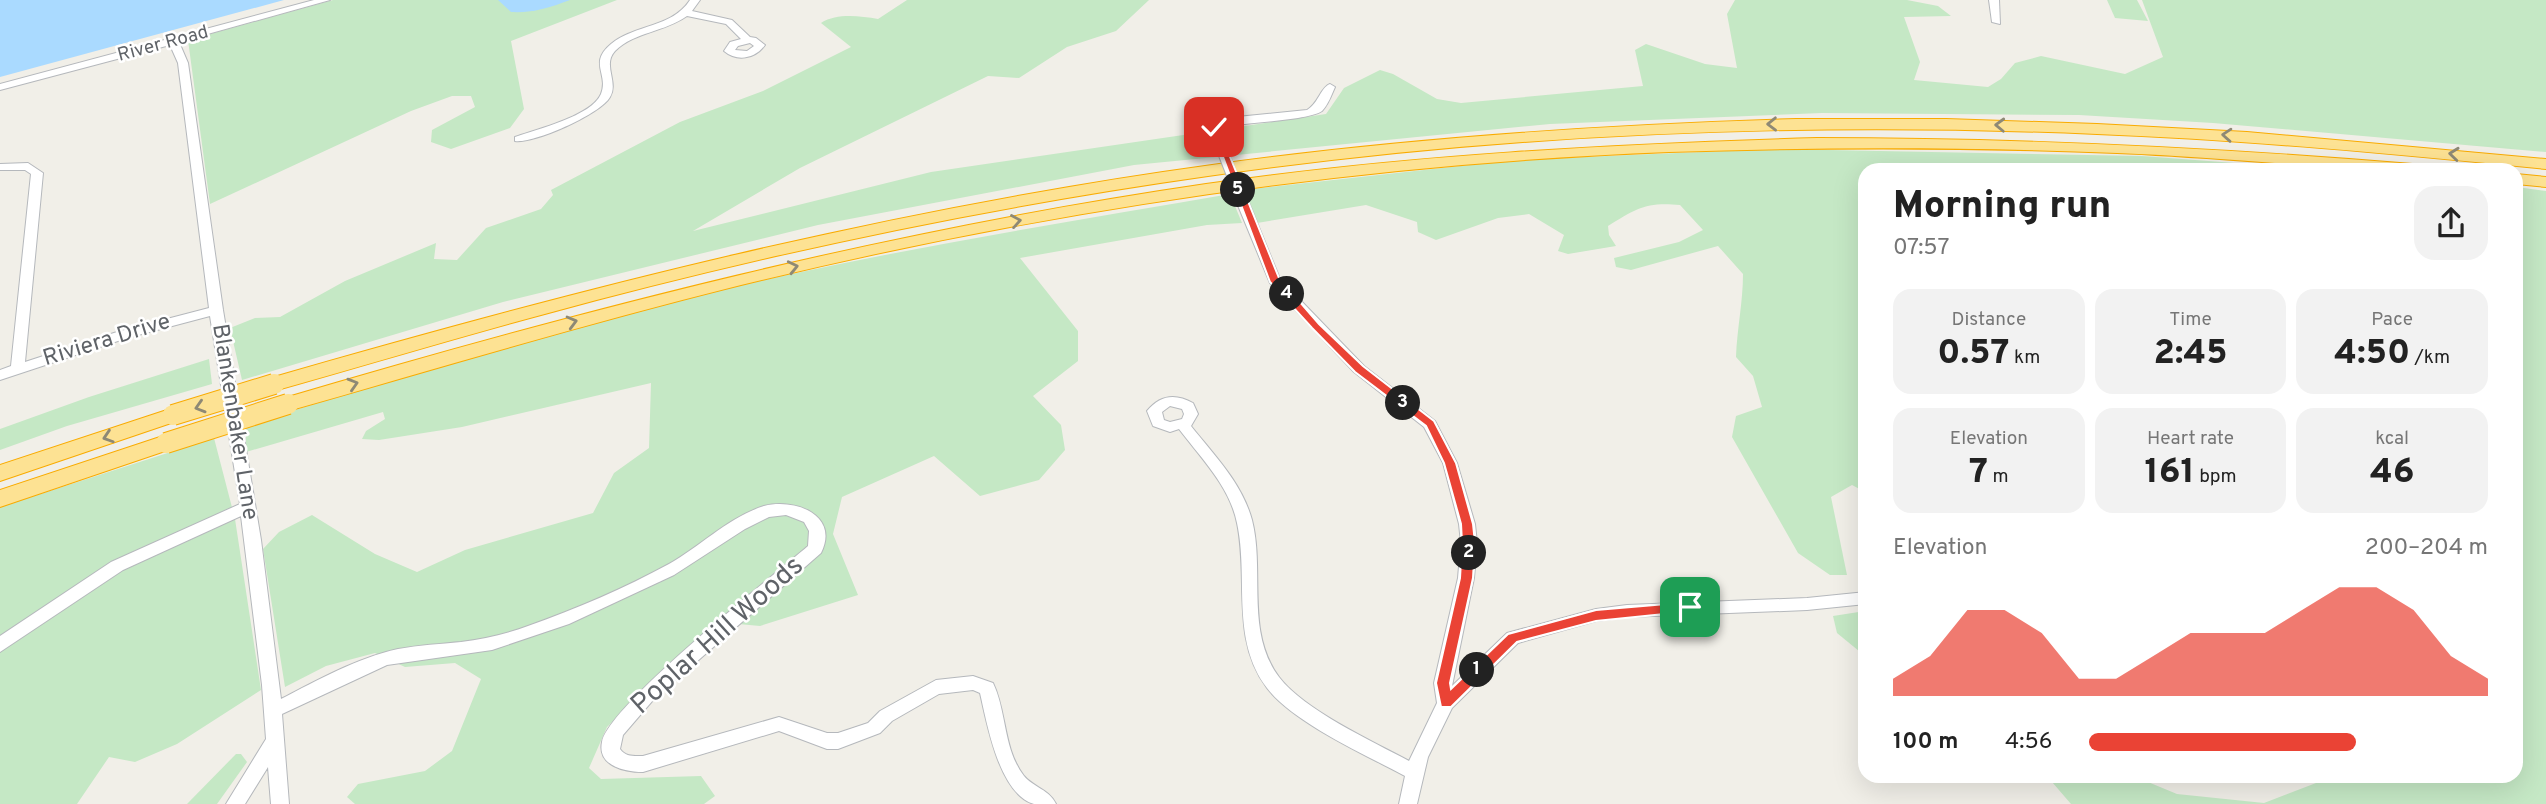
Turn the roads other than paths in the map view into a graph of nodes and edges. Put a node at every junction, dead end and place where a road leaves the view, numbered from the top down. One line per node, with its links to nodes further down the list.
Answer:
1 (326, 0): 7 (street, River Road)
2 (695, 0): 4 (street)
3 (1994, 0): 5 (street)
4 (686, 13): 6 (street); 10 (street)
5 (1997, 22)
6 (747, 40)
7 (174, 42): 8 (street, River Road); 16 (street, Blankenbaker Lane)
8 (0, 87)
9 (1330, 88): 25 (street, bridge)
10 (519, 139)
11 (2333, 163): 21 (highway, one-way to 11, bridge)
12 (2546, 164): 20 (highway, one-way to 20, bridge)
13 (0, 167): 17 (street)
14 (2523, 180): 15 (highway)
15 (2546, 182)
16 (215, 310): 17 (street, Riviera Drive); 22 (street, Blankenbaker Lane)
17 (18, 369): 18 (street, Riviera Drive)
18 (0, 375)
19 (1182, 425): 28 (street)
20 (0, 473)
21 (0, 499)
22 (246, 507): 24 (street); 26 (street, Blankenbaker Lane)
23 (1858, 599): 25 (street)
24 (0, 645)
25 (1446, 703): 28 (street)
26 (274, 710): 27 (street, Blankenbaker Lane); 31 (street, Poplar Hill Woods)
27 (276, 739): 29 (street); 30 (street, Blankenbaker Lane)
28 (1414, 772): 32 (street)
29 (235, 804)
30 (281, 804)
31 (1047, 804)
32 (1408, 804)

